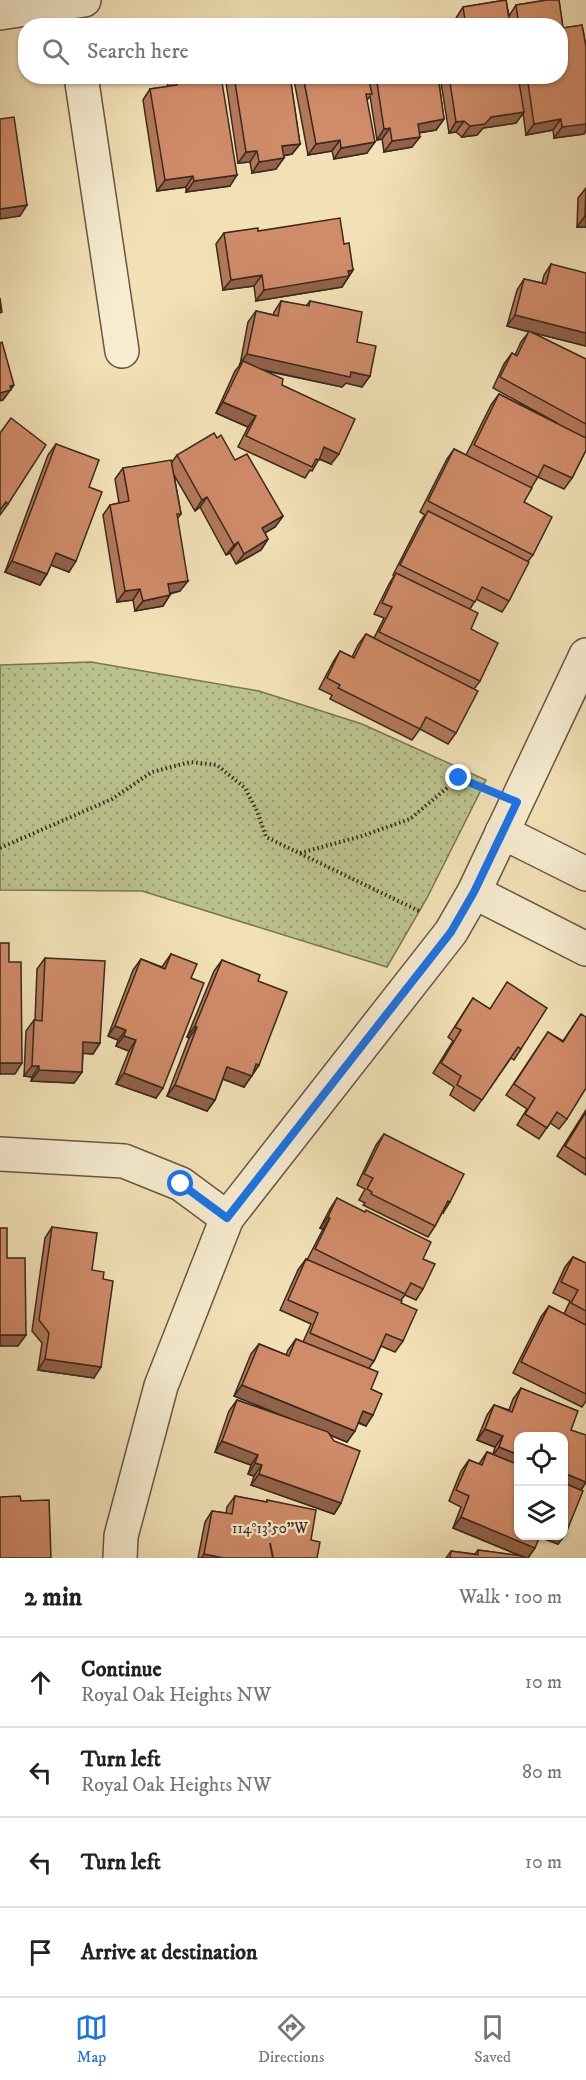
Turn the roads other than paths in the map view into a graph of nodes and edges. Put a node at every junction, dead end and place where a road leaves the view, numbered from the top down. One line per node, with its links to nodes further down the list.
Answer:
1 (76, 9): 2 (street)
2 (0, 13)
3 (82, 84): 4 (street)
4 (122, 351)
5 (586, 655): 6 (street)
6 (502, 832): 7 (street); 8 (street)
7 (586, 874)
8 (474, 892): 9 (street); 11 (street)
9 (586, 949)
10 (0, 1154): 11 (street)
11 (227, 1218): 12 (street)
12 (120, 1558)

